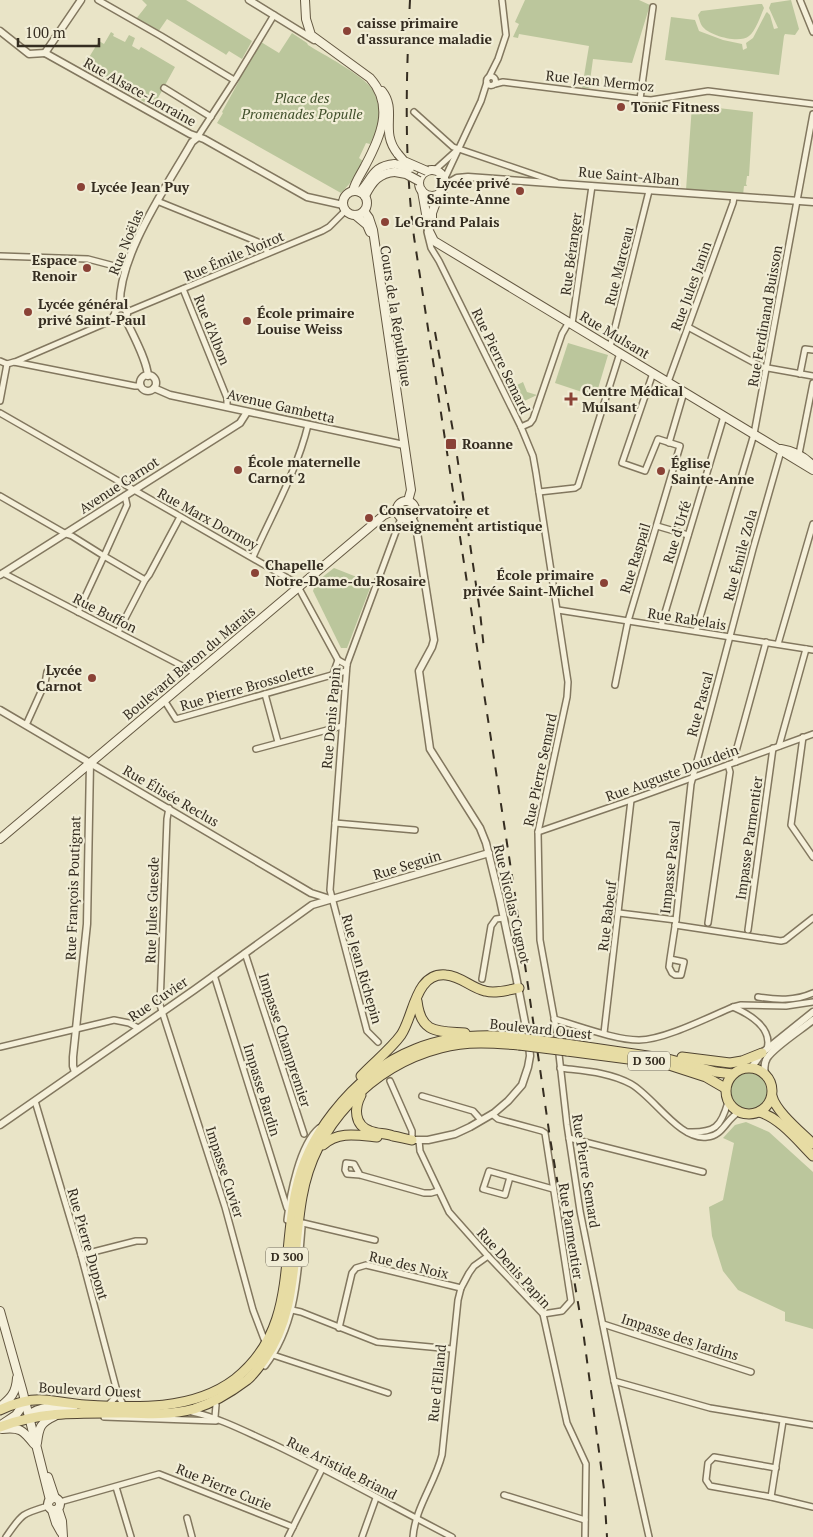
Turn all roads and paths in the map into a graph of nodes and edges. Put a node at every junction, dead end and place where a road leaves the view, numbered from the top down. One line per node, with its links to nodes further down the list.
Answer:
1 (81, 0): 14 (street)
2 (98, 0): 15 (street)
3 (249, 0): 8 (street)
4 (305, 0): 9 (main road)
5 (502, 0): 16 (street)
6 (800, 0): 12 (street)
7 (653, 7): 19 (street)
8 (276, 16): 10 (street); 15 (street)
9 (306, 20): 10 (street); 13 (main road)
10 (298, 30): 13 (street)
11 (0, 31): 14 (street, Rue Alsace-Lorraine)
12 (813, 32)
13 (325, 46): 17 (main road)
14 (45, 53): 24 (street, Rue Alsace-Lorraine)
15 (234, 80): 23 (street)
16 (492, 80): 19 (street, Rue Jean Mermoz); 25 (street)
17 (378, 87): 26 (main road, bridge); 32 (main road)
18 (164, 88): 23 (street)
19 (640, 100): 20 (street, Rue Jean Mermoz)
20 (813, 104)
21 (414, 112): 25 (street)
22 (813, 114): 36 (street, Rue Ferdinand Buisson)
23 (212, 117): 24 (street)
24 (197, 138): 35 (street, Rue Noëlas); 38 (street)
25 (458, 149): 26 (street); 27 (street); 28 (street)
26 (426, 174): 27 (main road); 30 (main road); 32 (main road, bridge)
27 (445, 182): 28 (street, Rue Saint-Alban); 33 (main road)
28 (559, 183): 29 (street, Rue Saint-Alban)
29 (592, 186): 31 (street, Rue Saint-Alban); 51 (street, Rue Béranger)
30 (422, 191): 33 (main road); 40 (main road, Rue Mulsant)
31 (649, 191): 34 (street, Rue Saint-Alban); 53 (street, Rue Marceau)
32 (359, 193): 38 (main road); 39 (main road)
33 (439, 194): 42 (main road)
34 (734, 197): 36 (street, Rue Saint-Alban); 52 (street, Rue Jules Janin)
35 (157, 201): 43 (street); 46 (street, Rue Noëlas)
36 (797, 201): 37 (street, Rue Saint-Alban); 59 (street, Rue Ferdinand Buisson)
37 (813, 202)
38 (344, 208): 41 (main road); 43 (street, Rue Émile Noirot)
39 (364, 211): 41 (main road); 75 (main road, Cours de la République)
40 (425, 211): 42 (main road, Rue Mulsant); 45 (street, Rue Pierre Semard)
41 (355, 216): 75 (main road, Cours de la République)
42 (440, 245): 45 (street, Rue Pierre Semard); 51 (main road, Rue Mulsant)
43 (268, 253): 47 (street, Rue Émile Noirot)
44 (0, 256): 46 (street)
45 (439, 261): 76 (street, Rue Pierre Semard)
46 (126, 269): 48 (street, Rue Noëlas)
47 (183, 289): 50 (street, Rue Émile Noirot); 70 (street, Rue d'Albon)
48 (120, 308): 49 (street); 50 (street)
49 (115, 314): 50 (street); 57 (street)
50 (126, 315): 62 (street)
51 (570, 323): 53 (main road, Rue Mulsant); 76 (street, Rue Béranger)
52 (688, 327): 59 (street); 64 (street, Rue Jules Janin)
53 (610, 347): 55 (main road, Rue Mulsant)
54 (813, 350): 61 (street)
55 (620, 353): 60 (main road, Rue Mulsant); 85 (street)
56 (0, 361): 58 (street)
57 (14, 362): 58 (street); 66 (street)
58 (7, 364): 69 (street)
59 (766, 368): 61 (street); 77 (street, Rue Ferdinand Buisson)
60 (653, 373): 64 (main road, Rue Mulsant); 78 (street)
61 (800, 374): 63 (street)
62 (148, 376): 66 (street); 67 (street)
63 (813, 376)
64 (668, 382): 68 (main road, Rue Mulsant)
65 (813, 383): 81 (street)
66 (141, 386): 67 (street)
67 (154, 388): 70 (street, Avenue Gambetta)
68 (684, 392): 73 (main road, Rue Mulsant); 78 (street)
69 (0, 401)
70 (227, 407): 71 (street, Avenue Gambetta)
71 (247, 412): 74 (street, Avenue Gambetta); 84 (street, Avenue Carnot)
72 (0, 413): 84 (street, Rue Marx Dormoy)
73 (724, 416): 77 (main road, Rue Mulsant); 96 (street, Rue d'Urfé)
74 (308, 425): 79 (street, Avenue Gambetta); 98 (street)
75 (402, 426): 79 (main road, Cours de la République)
76 (521, 427): 85 (street, Rue Pierre Semard)
77 (754, 434): 80 (main road, Rue Mulsant); 107 (street, Rue Ferdinand Buisson)
78 (669, 443): 94 (street, Rue Raspail)
79 (404, 445): 88 (main road, Cours de la République)
80 (779, 450): 81 (main road, Rue Mulsant); 108 (street, Rue Émile Zola)
81 (798, 457): 82 (main road, Rue Mulsant); 83 (main road, Rue Mulsant)
82 (813, 466)
83 (813, 470)
84 (134, 490): 87 (street, Avenue Carnot); 91 (street, Rue Marx Dormoy)
85 (539, 492): 102 (street, Rue Pierre Semard)
86 (0, 496): 95 (street)
87 (125, 496): 95 (street, Avenue Carnot); 97 (street)
88 (408, 501): 89 (main road); 90 (main road)
89 (397, 509): 92 (main road); 101 (main road, Boulevard Baron du Marais)
90 (412, 516): 92 (main road); 141 (street, Rue Nicolas Cugnot)
91 (180, 518): 98 (street, Rue Marx Dormoy); 100 (street)
92 (401, 518): 114 (street, Rue Denis Papin)
93 (813, 524): 110 (street)
94 (657, 526): 96 (street); 104 (street, Rue Raspail)
95 (66, 534): 97 (street); 99 (street, Avenue Carnot)
96 (688, 535): 105 (street, Rue d'Urfé)
97 (104, 556): 100 (street); 103 (street)
98 (254, 557): 101 (street, Rue Marx Dormoy)
99 (2, 574): 103 (street, Rue Buffon)
100 (145, 580): 106 (street)
101 (299, 587): 113 (street); 118 (main road, Boulevard Baron du Marais)
102 (558, 610): 104 (street, Rue Rabelais); 139 (street, Rue Pierre Semard)
103 (78, 612): 106 (street, Rue Buffon)
104 (628, 621): 105 (street, Rue Rabelais); 119 (street, Rue Raspail)
105 (661, 626): 107 (street, Rue Rabelais)
106 (118, 632): 118 (street, Rue Buffon)
107 (696, 632): 108 (street, Rue Rabelais)
108 (730, 636): 109 (street, Rue Rabelais); 134 (street, Rue Pascal)
109 (766, 642): 110 (street, Rue Rabelais); 131 (street)
110 (778, 644): 111 (street, Rue Rabelais)
111 (806, 649): 112 (street, Rue Rabelais); 128 (street)
112 (813, 650)
113 (338, 660): 114 (street); 117 (street)
114 (347, 664): 116 (street, Rue Denis Papin)
115 (47, 672): 123 (street)
116 (346, 672): 117 (street, Rue Pierre Brossolette); 124 (street, Rue Denis Papin)
117 (333, 674): 120 (street, Rue Pierre Brossolette)
118 (195, 675): 121 (main road, Boulevard Baron du Marais)
119 (615, 685)
120 (265, 694): 121 (street, Rue Pierre Brossolette); 127 (street)
121 (164, 700): 132 (main road, Boulevard Baron du Marais)
122 (0, 710): 123 (street, Rue Élisée Reclus)
123 (26, 725): 132 (street, Rue Élisée Reclus)
124 (342, 726): 127 (street); 137 (street, Rue Denis Papin)
125 (813, 733): 126 (street, Rue Auguste Dourdein)
126 (803, 737): 128 (street, Rue Auguste Dourdein); 142 (street)
127 (278, 742): 129 (street)
128 (779, 746): 130 (street, Rue Auguste Dourdein)
129 (256, 748)
130 (773, 748): 131 (street, Rue Auguste Dourdein); 149 (street, Impasse Parmentier)
131 (736, 762): 133 (street, Rue Auguste Dourdein)
132 (90, 763): 136 (street, Rue Élisée Reclus); 140 (main road, Boulevard Baron du Marais); 164 (street, Rue François Poutignat)
133 (728, 765): 134 (street, Rue Auguste Dourdein); 148 (street)
134 (692, 778): 135 (street, Rue Auguste Dourdein); 147 (street, Impasse Pascal)
135 (631, 800): 139 (street, Rue Auguste Dourdein); 144 (street, Rue Babeuf)
136 (169, 808): 143 (street, Rue Élisée Reclus); 160 (street, Rue Jules Guesde)
137 (335, 823): 138 (street); 143 (street, Rue Denis Papin)
138 (415, 830)
139 (538, 832): 162 (street, Rue Pierre Semard)
140 (0, 839)
141 (489, 853): 143 (street, Rue Seguin); 145 (street, Rue Nicolas Cugnot)
142 (813, 856)
143 (332, 900): 150 (street, Rue Cuvier); 168 (street, Rue Jean Richepin)
144 (619, 913): 147 (street); 166 (street, Rue Babeuf)
145 (504, 918): 153 (street); 154 (street, Rue Nicolas Cugnot)
146 (813, 918): 147 (street)
147 (675, 922): 151 (street, Impasse Pascal)
148 (708, 923)
149 (748, 930)
150 (245, 953): 152 (street, Rue Cuvier); 194 (street, Impasse Champremier)
151 (670, 959)
152 (214, 975): 160 (street, Rue Cuvier); 207 (street, Impasse Bardin)
153 (482, 979)
154 (519, 988): 156 (main road); 189 (street, Rue Nicolas Cugnot)
155 (813, 994): 157 (street)
156 (417, 996): 167 (main road); 185 (main road)
157 (758, 997)
158 (813, 1002): 159 (street)
159 (733, 1007): 166 (street); 173 (street)
160 (162, 1012): 165 (street, Rue Cuvier); 219 (street, Impasse Cuvier)
161 (813, 1012): 173 (street)
162 (554, 1019): 166 (street); 174 (street, Rue Pierre Semard)
163 (813, 1020): 178 (street)
164 (77, 1028): 165 (street); 170 (street); 176 (street, Rue François Poutignat)
165 (138, 1028): 176 (street, Rue Cuvier)
166 (604, 1034)
167 (495, 1036): 169 (main road, Boulevard Ouest / D 300); 185 (main road, Boulevard Ouest / D 300)
168 (378, 1042)
169 (520, 1042): 171 (main road, Boulevard Ouest / D 300, bridge); 180 (main road, Boulevard Ouest / D 300)
170 (0, 1047)
171 (567, 1048): 172 (main road, Boulevard Ouest / D 300); 181 (main road, Boulevard Ouest / D 300)
172 (601, 1048): 173 (main road); 177 (main road, Boulevard Ouest)
173 (764, 1052): 175 (street)
174 (560, 1068): 193 (street); 196 (street, Rue Pierre Semard)
175 (751, 1068): 177 (main road); 178 (main road)
176 (75, 1072): 184 (street, Rue Cuvier)
177 (733, 1074): 181 (main road)
178 (765, 1074): 183 (main road)
179 (390, 1081): 197 (street, Rue Denis Papin)
180 (365, 1088): 192 (main road, Boulevard Ouest / D 300); 195 (main road)
181 (726, 1088): 186 (main road)
182 (422, 1096): 190 (street)
183 (772, 1096): 188 (main road); 198 (main road)
184 (35, 1101): 191 (street, Rue Cuvier); 211 (street, Rue Pierre Dupont)
185 (342, 1101): 192 (main road, Boulevard Ouest / D 300)
186 (728, 1102): 187 (main road); 193 (street)
187 (739, 1112): 188 (main road); 193 (street)
188 (759, 1112): 200 (main road)
189 (492, 1114): 190 (street, Rue Nicolas Cugnot); 204 (street, Rue Parmentier)
190 (481, 1120): 197 (street, Rue Nicolas Cugnot)
191 (0, 1125)
192 (327, 1126): 199 (main road, Boulevard Ouest); 207 (street); 224 (main road, Boulevard Ouest / D 300)
193 (686, 1132)
194 (304, 1134)
195 (399, 1138): 197 (main road); 199 (main road)
196 (568, 1138): 201 (street); 217 (street, Rue Pierre Semard)
197 (416, 1140): 205 (street, Rue Denis Papin)
198 (813, 1144)
199 (318, 1148): 206 (main road, Boulevard Ouest / D 300)
200 (813, 1156)
201 (703, 1172)
202 (360, 1175): 205 (street)
203 (510, 1177): 203 (street); 204 (street)
204 (553, 1189): 216 (street, Rue Parmentier)
205 (438, 1191): 212 (street, Rue Denis Papin)
206 (300, 1206): 208 (street); 232 (main road, Boulevard Ouest / D 300)
207 (288, 1211): 219 (street)
208 (303, 1223): 209 (street); 214 (street)
209 (375, 1240)
210 (144, 1242): 211 (street)
211 (81, 1255): 227 (street, Rue Pierre Dupont)
212 (488, 1256): 213 (street, Rue d'Elland); 216 (street, Rue Denis Papin)
213 (461, 1288): 218 (street, Rue des Noix); 220 (street, Rue d'Elland)
214 (292, 1310): 218 (street); 221 (street)
215 (0, 1311): 222 (main road)
216 (543, 1314): 252 (street, Rue Denis Papin)
217 (603, 1324): 223 (street, Impasse des Jardins); 225 (street, Rue Pierre Semard)
218 (339, 1328): 220 (street)
219 (264, 1339): 224 (street)
220 (452, 1349): 251 (street, Rue d'Elland)
221 (273, 1355): 226 (street); 229 (street)
222 (17, 1371): 233 (main road); 234 (main road)
223 (751, 1372)
224 (233, 1380): 232 (main road, Boulevard Ouest / D 300)
225 (614, 1381): 238 (street); 263 (street, Rue Pierre Semard)
226 (388, 1393)
227 (118, 1395): 230 (street); 231 (street, Rue Pierre Dupont)
228 (83, 1405): 230 (main road, Boulevard Ouest / D 300); 234 (main road); 234 (main road, Boulevard Ouest / D 300)
229 (216, 1405): 232 (street); 236 (street)
230 (108, 1406): 231 (main road, Boulevard Ouest / D 300)
231 (124, 1406): 232 (main road, Boulevard Ouest / D 300)
232 (201, 1406): 235 (main road, Boulevard Ouest / D 300); 236 (street, Rue Aristide Briand); 237 (street)
233 (0, 1409): 234 (main road, Boulevard Ouest / D 300)
234 (26, 1410): 235 (main road, Boulevard Ouest / D 300); 240 (main road, Boulevard Ouest / D 300); 240 (main road); 241 (main road)
235 (62, 1413): 237 (street, Rue Aristide Briand); 241 (main road)
236 (218, 1419): 237 (street, Rue Aristide Briand); 243 (street, Rue Aristide Briand)
237 (193, 1420)
238 (783, 1421): 239 (street); 242 (street)
239 (813, 1425)
240 (0, 1427): 241 (main road)
241 (37, 1448): 248 (main road)
242 (776, 1468): 246 (street); 246 (street)
243 (322, 1469): 247 (street, Rue Aristide Briand); 253 (street)
244 (116, 1487): 248 (street, Rue Pierre Curie); 253 (street, Rue Pierre Curie); 256 (street)
245 (504, 1495): 252 (street)
246 (771, 1497): 249 (street)
247 (376, 1498): 251 (street, Rue Aristide Briand); 259 (street)
248 (54, 1504): 254 (main road); 255 (street, Rue Pierre Curie)
249 (813, 1507)
250 (187, 1518): 257 (street)
251 (417, 1519): 260 (street, Rue d'Elland); 261 (street, Rue Aristide Briand)
252 (585, 1520): 262 (street, Rue Denis Papin)
253 (293, 1527): 258 (street)
254 (63, 1536)
255 (6, 1537)
256 (131, 1537)
257 (192, 1537)
258 (288, 1537)
259 (362, 1537)
260 (413, 1537)
261 (452, 1537)
262 (585, 1537)
263 (649, 1537)

